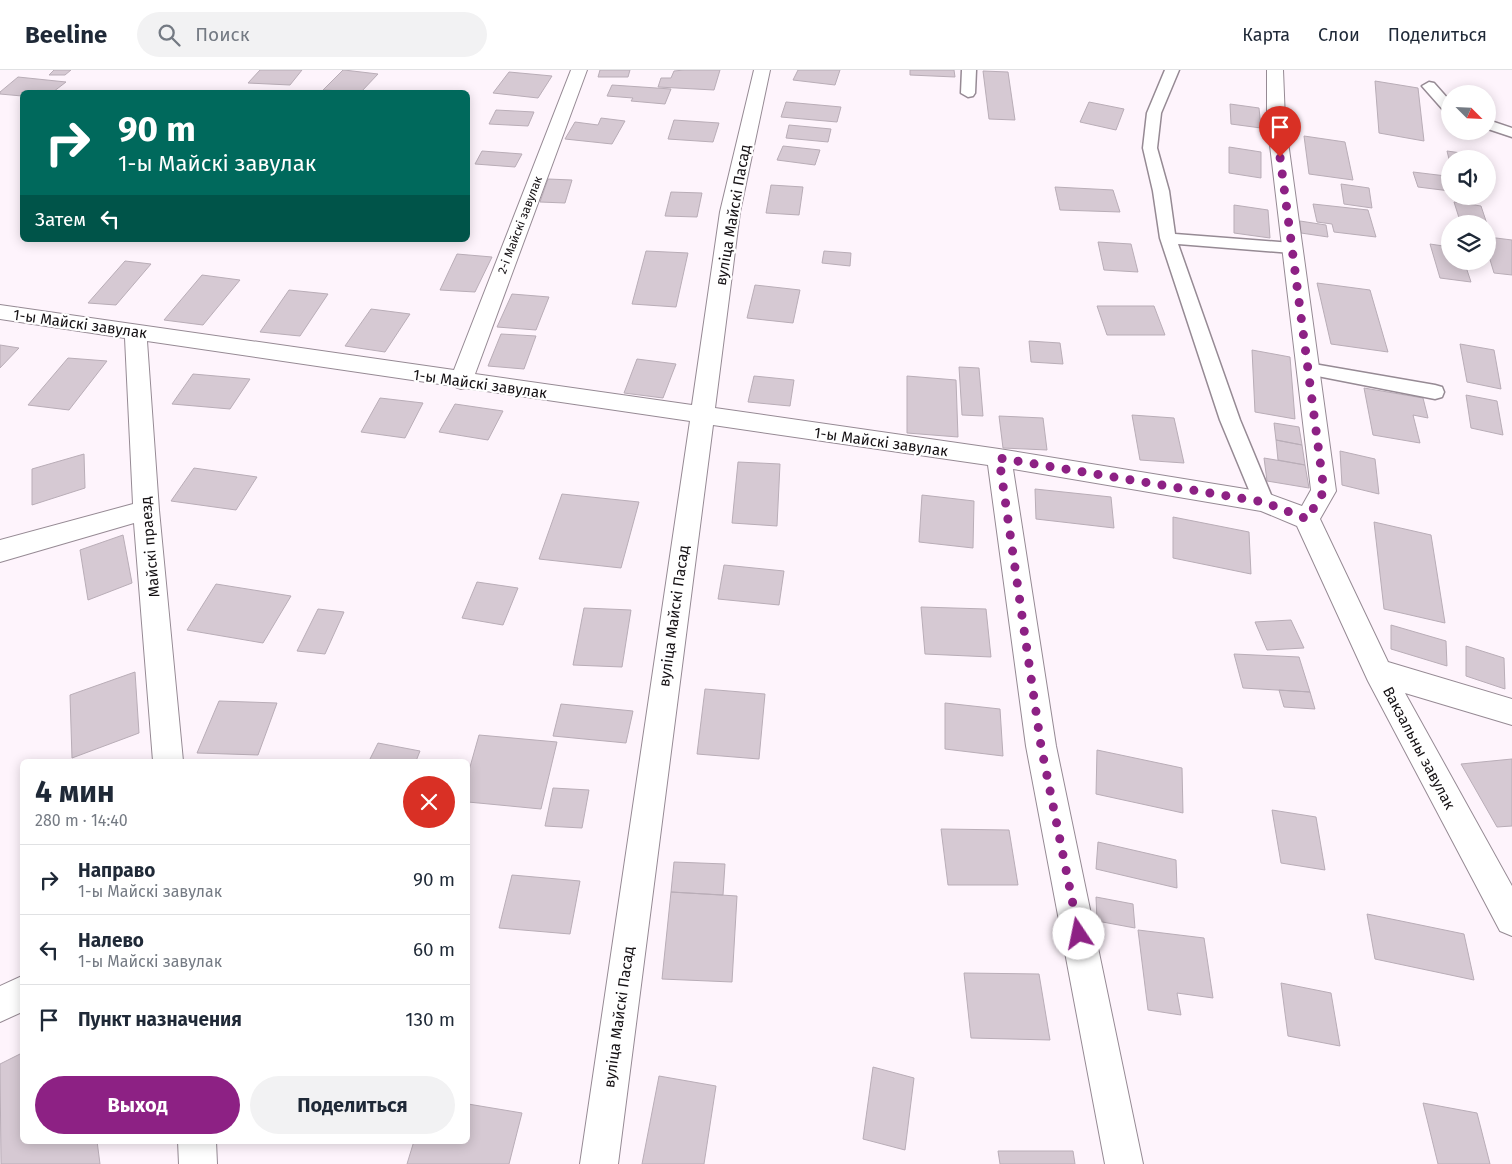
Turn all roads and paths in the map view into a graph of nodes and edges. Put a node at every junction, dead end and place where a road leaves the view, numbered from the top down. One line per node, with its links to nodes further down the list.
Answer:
1 (579, 70): 16 (street, 2-і Майскі завулак)
2 (762, 70): 18 (street, вуліца Майскі Пасад)
3 (969, 70): 7 (lane)
4 (1172, 70): 11 (lane)
5 (1275, 70): 12 (street)
6 (1429, 86): 8 (lane)
7 (968, 93)
8 (1441, 100)
9 (1496, 127): 10 (lane)
10 (1512, 133)
11 (1168, 238): 12 (lane); 20 (lane)
12 (1292, 248): 15 (street)
13 (0, 312): 14 (street, 1-ы Майскі завулак)
14 (136, 332): 16 (street, 1-ы Майскі завулак); 21 (street, Майскі праезд)
15 (1308, 369): 17 (lane); 22 (street)
16 (461, 381): 18 (street, 1-ы Майскі завулак)
17 (1435, 392)
18 (701, 416): 19 (street, 1-ы Майскі завулак); 32 (street, вуліца Майскі Пасад)
19 (999, 458): 20 (street, 1-ы Майскі завулак); 33 (street)
20 (1264, 502): 22 (street, 1-ы Майскі завулак)
21 (146, 510): 23 (street); 26 (street, Майскі праезд)
22 (1307, 519): 24 (street)
23 (0, 551)
24 (1378, 672): 25 (street, Вакзальны завулак); 27 (street, Вакзальны завулак)
25 (1512, 712)
26 (168, 759)
27 (1512, 919)
28 (20, 995): 29 (street)
29 (0, 1004)
30 (197, 1144): 31 (street)
31 (198, 1164)
32 (599, 1164)
33 (1124, 1164)

